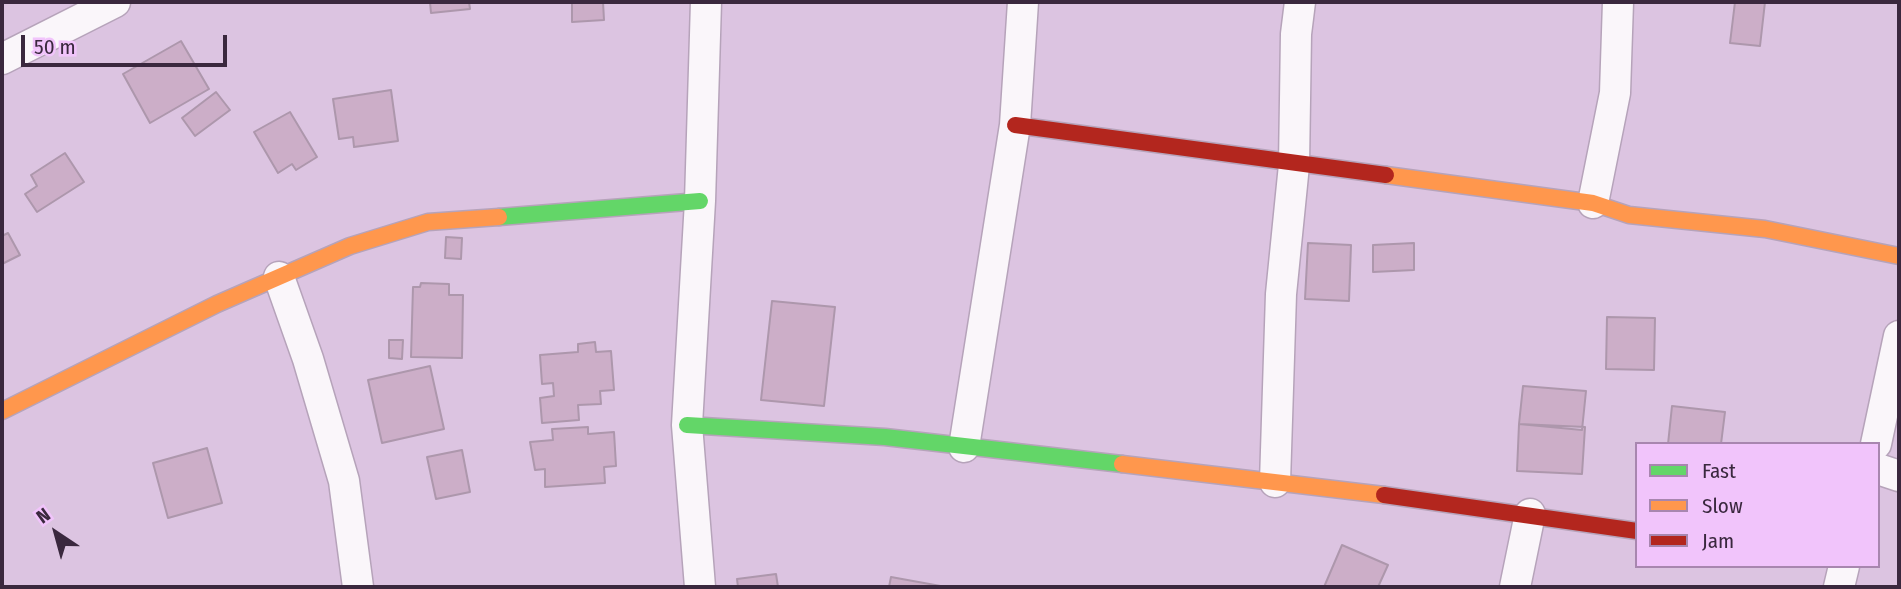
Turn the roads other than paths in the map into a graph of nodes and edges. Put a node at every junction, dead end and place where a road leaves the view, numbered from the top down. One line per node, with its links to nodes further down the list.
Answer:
1 (115, 2): 6 (street)
2 (706, 2): 9 (street)
3 (1023, 2): 7 (street)
4 (1300, 2): 8 (street)
5 (1618, 2): 10 (street)
6 (2, 59)
7 (1014, 125): 8 (street); 17 (street)
8 (1294, 164): 10 (street); 20 (street)
9 (701, 201): 12 (street); 15 (street)
10 (1593, 203): 11 (street)
11 (1899, 256)
12 (279, 277): 14 (street); 24 (street)
13 (1899, 336): 16 (street)
14 (2, 411)
15 (687, 425): 17 (street); 25 (street)
16 (1875, 442)
17 (964, 447): 20 (street)
18 (1880, 470): 19 (street)
19 (1899, 476)
20 (1275, 482): 21 (street)
21 (1530, 514): 22 (street); 26 (street)
22 (1635, 531)
23 (1844, 568): 27 (street)
24 (358, 587)
25 (700, 587)
26 (1515, 587)
27 (1839, 587)

